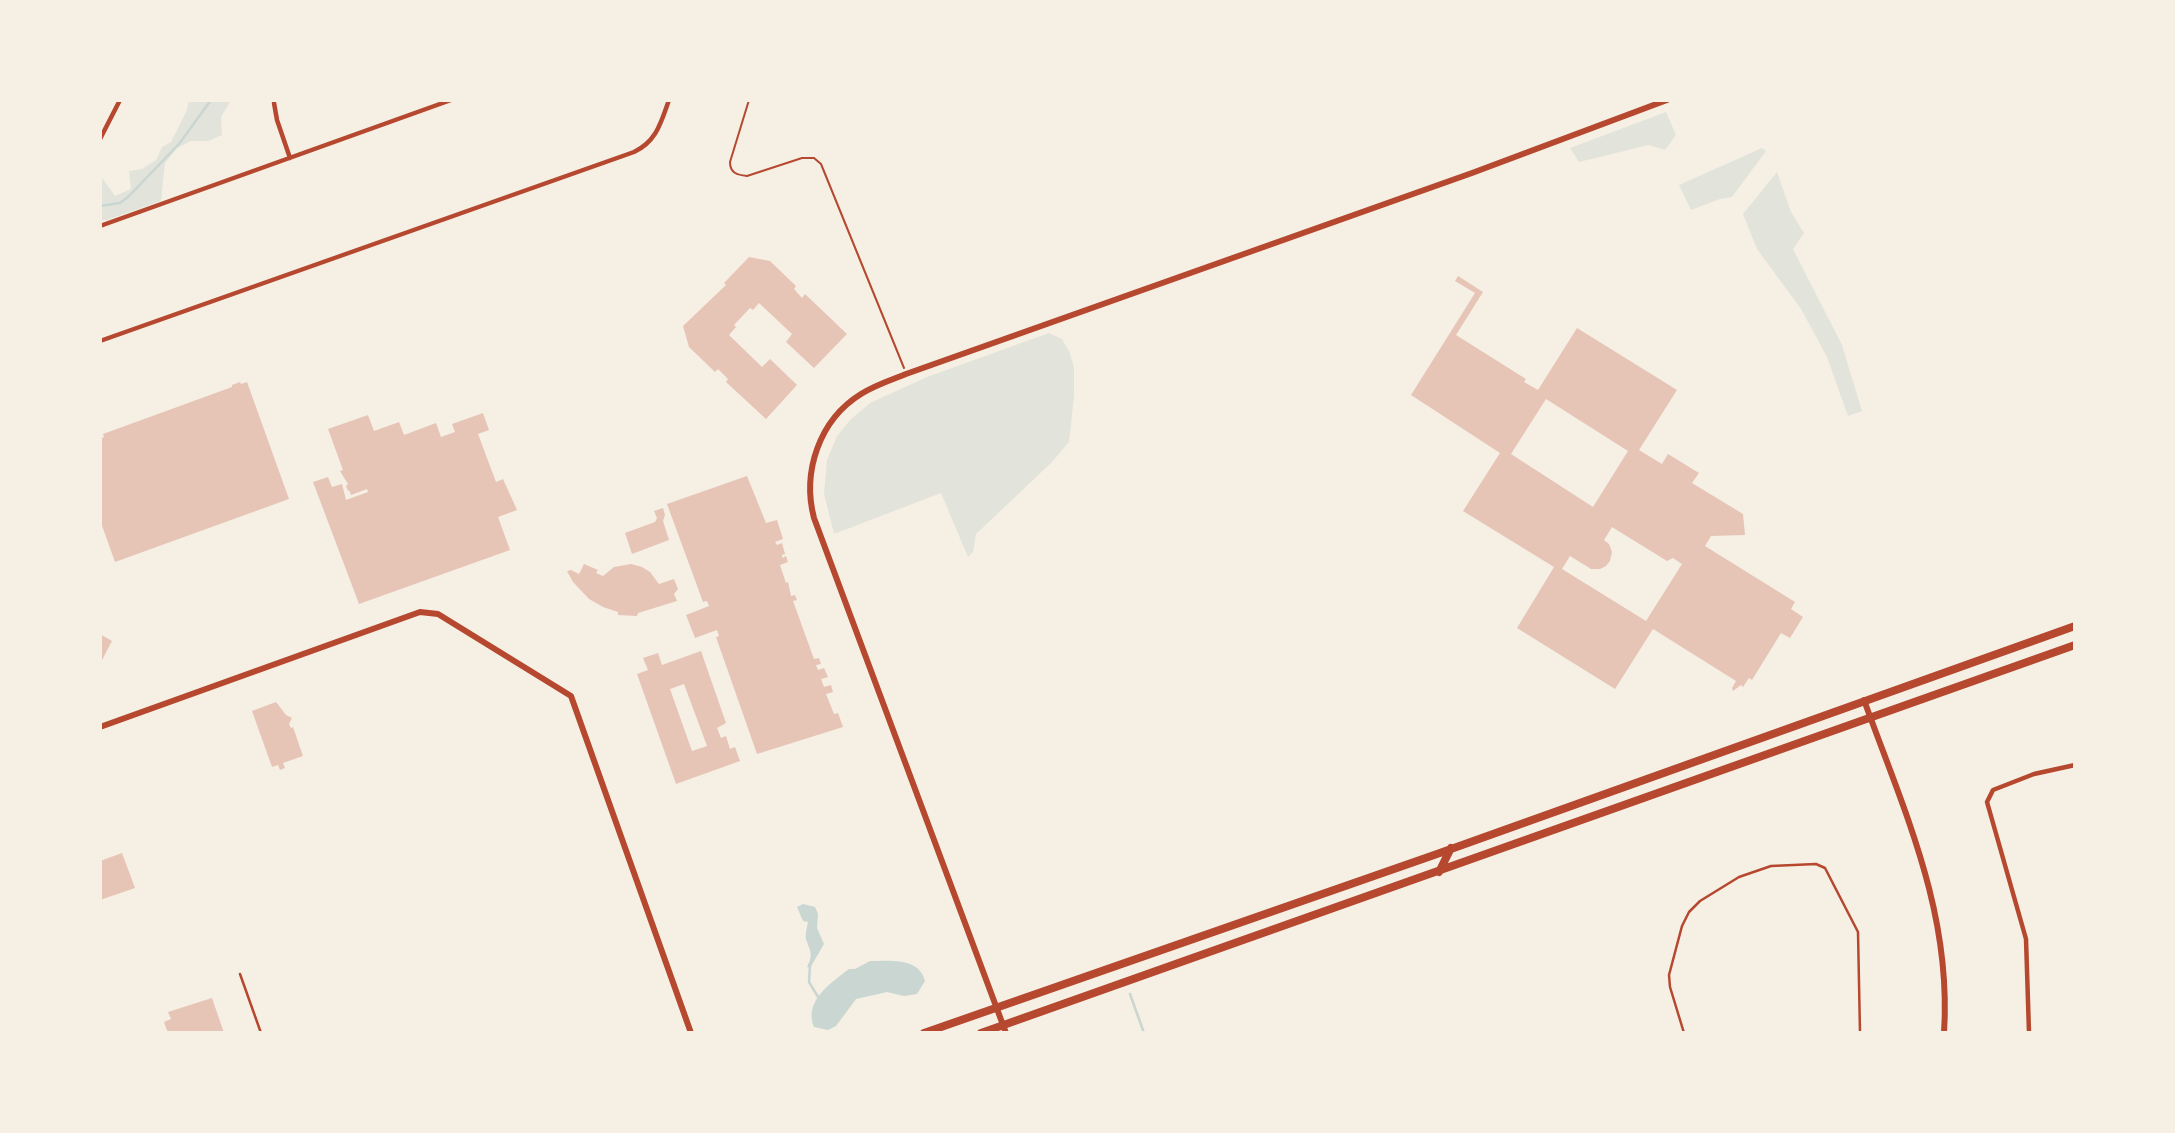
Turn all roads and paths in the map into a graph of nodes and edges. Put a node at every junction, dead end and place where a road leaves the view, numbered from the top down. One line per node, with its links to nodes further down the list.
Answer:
1 (120, 100): 7 (street)
2 (451, 100): 8 (street)
3 (669, 100): 10 (street)
4 (749, 100): 11 (path)
5 (1667, 100): 11 (street)
6 (274, 103): 8 (street)
7 (100, 139)
8 (290, 158): 9 (street)
9 (100, 226)
10 (100, 341)
11 (906, 374): 21 (street)
12 (2075, 626): 14 (main road)
13 (2075, 645): 15 (main road)
14 (1864, 700): 15 (street); 18 (main road)
15 (1871, 718): 19 (main road); 29 (street)
16 (100, 727): 24 (street)
17 (2075, 765): 30 (street)
18 (1451, 848): 19 (main road); 21 (main road)
19 (1439, 872): 22 (main road)
20 (240, 974): 23 (lane)
21 (996, 1008): 22 (street); 25 (main road)
22 (1004, 1030): 26 (main road)
23 (261, 1033)
24 (691, 1033)
25 (924, 1033)
26 (981, 1033)
27 (1684, 1033): 28 (lane)
28 (1860, 1033)
29 (1944, 1033)
30 (2029, 1033)

